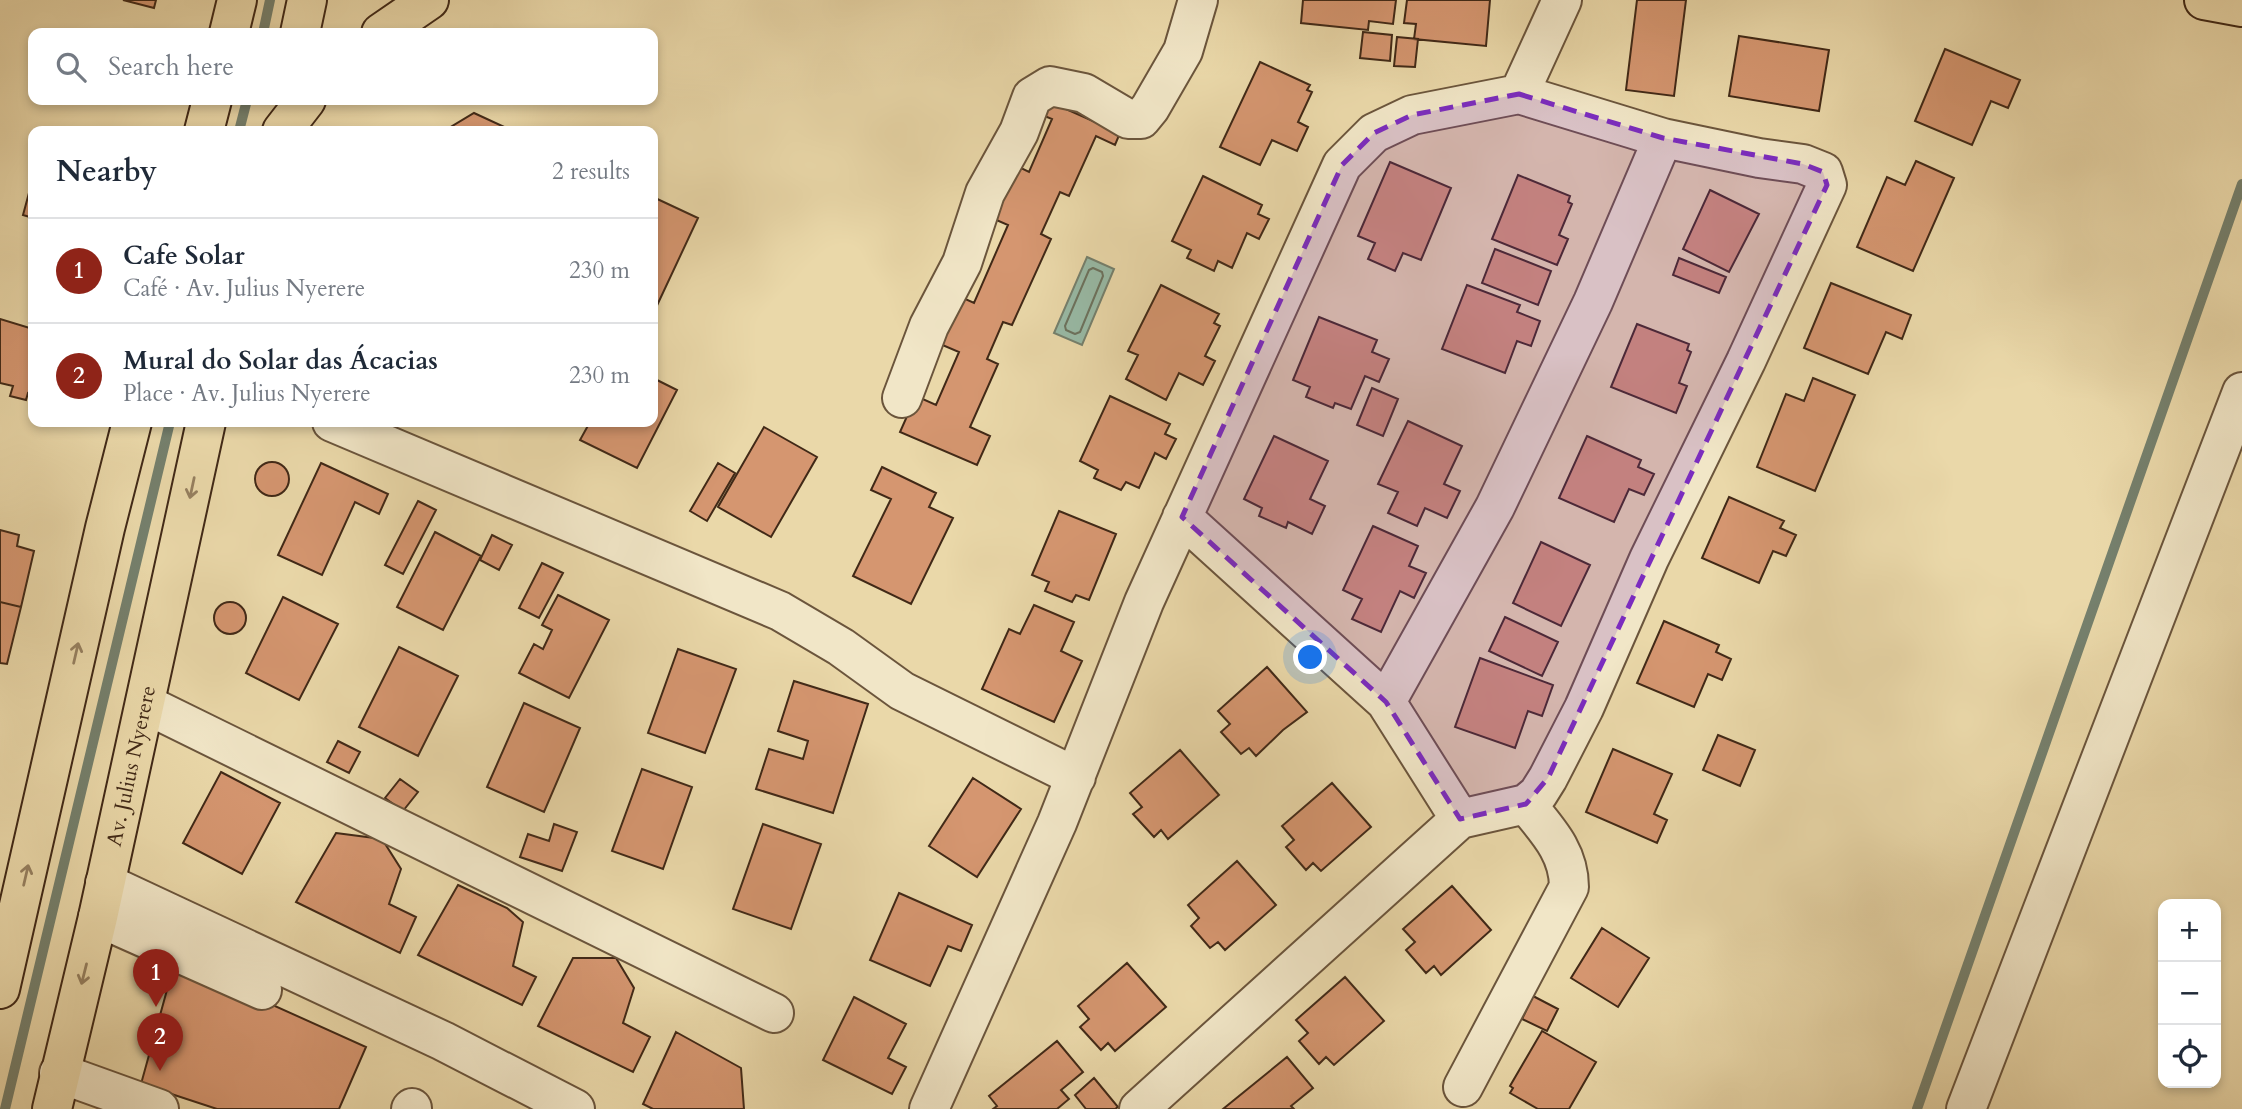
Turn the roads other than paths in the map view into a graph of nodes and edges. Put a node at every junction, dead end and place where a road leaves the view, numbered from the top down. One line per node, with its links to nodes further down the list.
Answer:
1 (237, 0): 8 (main road)
2 (307, 0): 9 (main road)
3 (429, 0): 10 (main road)
4 (1198, 0): 20 (street)
5 (1562, 0): 11 (street)
6 (2204, 0): 7 (main road)
7 (2242, 7)
8 (230, 28)
9 (301, 28)
10 (388, 28)
11 (1519, 94): 18 (street); 24 (street)
12 (211, 105): 15 (main road)
13 (284, 105): 16 (main road)
14 (302, 105): 17 (main road)
15 (205, 126)
16 (281, 126)
17 (284, 126)
18 (1663, 138): 25 (street); 28 (street)
19 (2242, 392): 40 (street)
20 (902, 398)
21 (131, 427): 31 (main road, one-way to 21)
22 (205, 427): 26 (main road, Av. Julius Nyerere, one-way to 26)
23 (344, 427): 27 (street)
24 (1182, 517): 25 (street); 27 (street)
25 (1386, 702): 29 (street)
26 (145, 704): 30 (main road, Av. Julius Nyerere); 33 (street)
27 (1076, 777): 38 (street)
28 (1526, 804): 29 (street); 34 (street)
29 (1460, 819): 39 (street)
30 (102, 900): 32 (street); 35 (main road, Av. Julius Nyerere, one-way to 35); 37 (street)
31 (0, 989)
32 (262, 990)
33 (774, 1013)
34 (1463, 1087)
35 (55, 1091): 36 (street)
36 (159, 1109)
37 (575, 1109)
38 (929, 1109)
39 (1139, 1109)
40 (1966, 1109)

